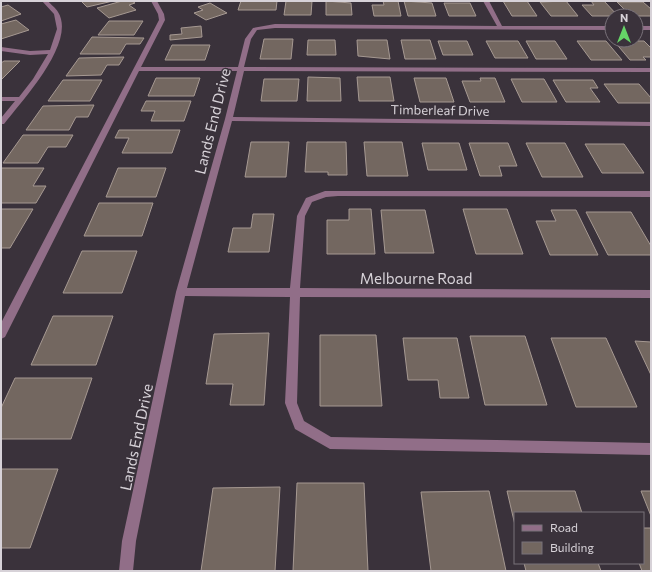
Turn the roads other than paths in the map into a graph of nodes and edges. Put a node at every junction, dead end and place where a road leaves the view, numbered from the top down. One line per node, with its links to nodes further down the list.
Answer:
1 (45, 1): 7 (street)
2 (154, 1): 8 (street)
3 (486, 1): 4 (street)
4 (500, 27): 5 (street, Lands End Drive); 9 (street, Lands End Drive)
5 (604, 28)
6 (1, 49): 7 (street)
7 (54, 52): 12 (street)
8 (138, 69): 9 (street); 20 (street)
9 (240, 69): 10 (street); 13 (street, Lands End Drive)
10 (651, 70)
11 (1, 99): 12 (street)
12 (19, 99): 14 (street)
13 (229, 119): 15 (street, Timberleaf Drive); 17 (street, Lands End Drive)
14 (1, 122)
15 (651, 124)
16 (651, 194): 18 (street)
17 (181, 292): 18 (street, Melbourne Road); 22 (street, Lands End Drive)
18 (295, 292): 19 (street, Melbourne Road); 21 (street)
19 (651, 294)
20 (1, 334)
21 (651, 449)
22 (126, 571)

